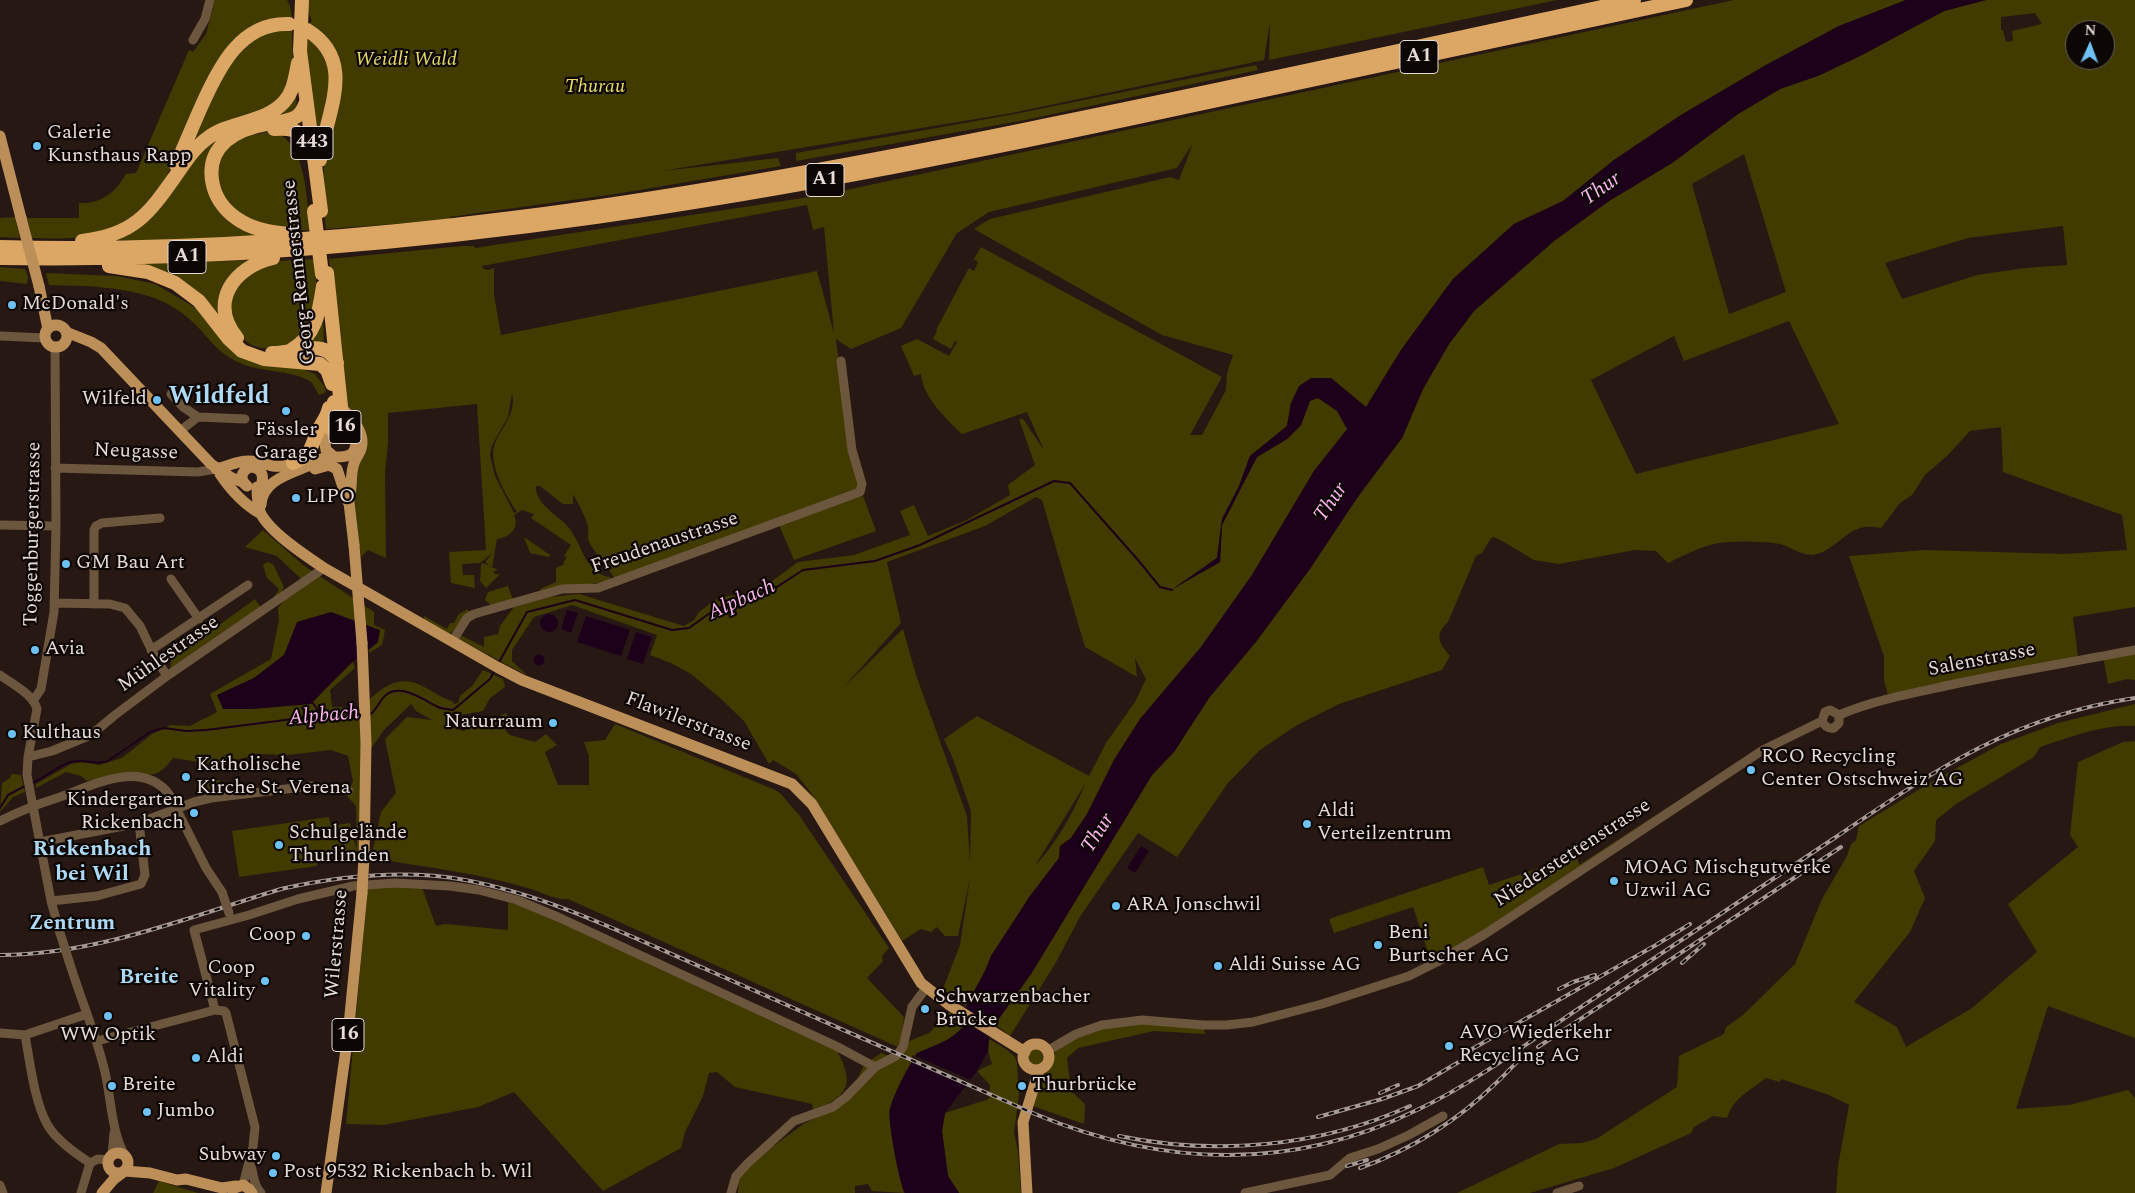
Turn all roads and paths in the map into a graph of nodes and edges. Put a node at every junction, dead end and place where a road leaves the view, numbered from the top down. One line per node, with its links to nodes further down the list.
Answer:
1 (210, 0): 7 (street)
2 (302, 0): 8 (highway, Georg-Rennerstrasse / 443)
3 (1634, 0): 16 (highway, A1)
4 (1686, 0): 17 (highway, A1)
5 (289, 24): 14 (highway)
6 (307, 30): 13 (highway)
7 (193, 40)
8 (298, 63): 9 (highway, Georg-Rennerstrasse / 443); 14 (highway)
9 (304, 107): 10 (highway); 12 (highway, Georg-Rennerstrasse / 443); 13 (highway, Georg-Rennerstrasse / 443)
10 (242, 130): 12 (highway); 16 (highway)
11 (0, 136): 22 (main road, bridge)
12 (306, 143): 15 (highway, Georg-Rennerstrasse / 443)
13 (318, 184): 15 (highway, Georg-Rennerstrasse / 443)
14 (165, 191): 18 (highway)
15 (318, 211): 20 (highway, Georg-Rennerstrasse / 443, bridge)
16 (343, 237): 18 (highway, A1)
17 (328, 248): 19 (highway, A1); 23 (highway)
18 (1, 251): 19 (highway, A1)
19 (46, 258): 23 (highway)
20 (324, 278): 23 (highway); 24 (highway, Georg-Rennerstrasse / 443); 24 (highway, Georg-Rennerstrasse / 443)
21 (0, 336): 22 (street)
22 (56, 336): 33 (main road); 37 (street, Toggenburgerstrasse)
23 (291, 357): 24 (highway); 26 (highway)
24 (333, 357): 26 (highway, Georg-Rennerstrasse / 443); 28 (highway, Georg-Rennerstrasse / 443)
25 (841, 361): 52 (street, Freudenaustrasse)
26 (332, 384): 28 (highway, Georg-Rennerstrasse / 443)
27 (171, 394): 29 (street)
28 (340, 406): 31 (highway, Georg-Rennerstrasse); 32 (highway, Georg-Rennerstrasse); 38 (highway); 41 (main road)
29 (198, 417): 30 (street); 33 (street)
30 (245, 419)
31 (347, 428): 32 (main road, 16); 35 (main road, 16)
32 (331, 429): 34 (main road, 16)
33 (180, 431): 39 (main road)
34 (324, 446): 36 (main road, 16); 40 (main road, 16)
35 (350, 454): 36 (main road, 16); 41 (main road, 16)
36 (336, 458): 38 (main road, 16); 41 (main road, 16)
37 (55, 468): 39 (street, Neugasse); 45 (street, Toggenburgerstrasse)
38 (290, 469): 39 (main road); 40 (main road, 16); 41 (main road); 42 (main road)
39 (221, 471): 40 (main road, 16); 42 (main road, Flawilerstrasse)
40 (253, 480): 42 (main road)
41 (348, 496): 85 (main road, Wilerstrasse / 16, bridge)
42 (259, 513): 46 (main road, Flawilerstrasse)
43 (160, 518): 50 (street)
44 (0, 525): 45 (street)
45 (56, 526): 49 (street, Toggenburgerstrasse)
46 (324, 568): 52 (main road, Flawilerstrasse); 56 (street, Mühlestrasse)
47 (172, 579): 51 (street)
48 (248, 585): 51 (street)
49 (54, 603): 50 (street); 57 (street, Toggenburgerstrasse)
50 (94, 604): 53 (street)
51 (199, 619): 53 (street)
52 (452, 642): 69 (main road, Flawilerstrasse)
53 (151, 650): 56 (street)
54 (2135, 650): 58 (street, Salenstrasse)
55 (0, 676): 57 (street)
56 (167, 676): 60 (street, Mühlestrasse)
57 (33, 701): 60 (street, Toggenburgerstrasse)
58 (1839, 715): 59 (street); 59 (street)
59 (1822, 722): 75 (street, Niederstettenstrasse)
60 (28, 757): 62 (street, Toggenburgerstrasse)
61 (349, 791): 63 (street)
62 (33, 805): 63 (street); 64 (street); 66 (street, Toggenburgerstrasse)
63 (177, 808): 65 (street); 68 (street, bridge)
64 (0, 820)
65 (139, 823): 66 (street); 67 (street)
66 (40, 842): 67 (street, Toggenburgerstrasse)
67 (51, 901): 71 (street, Toggenburgerstrasse, bridge)
68 (231, 917): 70 (street); 77 (street)
69 (926, 988): 76 (main road, Flawilerstrasse); 77 (street)
70 (215, 1010): 74 (street); 82 (street)
71 (87, 1014): 73 (street); 74 (street, Toggenburgerstrasse)
72 (0, 1033): 73 (street)
73 (25, 1034): 83 (street)
74 (97, 1041): 80 (street, Toggenburgerstrasse)
75 (1047, 1051): 76 (main road); 78 (main road)
76 (1024, 1052): 78 (main road)
77 (875, 1067): 98 (street)
78 (1034, 1070): 99 (main road)
79 (1443, 1116): 100 (street)
80 (115, 1125): 81 (street, Toggenburgerstrasse); 84 (street, Toggenburgerstrasse)
81 (110, 1161): 83 (street); 84 (main road); 84 (main road); 92 (main road)
82 (249, 1162): 89 (street); 94 (street)
83 (90, 1163): 91 (street)
84 (125, 1165): 86 (main road); 92 (main road)
85 (330, 1176): 95 (street); 96 (main road, Wilerstrasse / 16); 97 (main road, Wilerstrasse / 16)
86 (177, 1180): 89 (main road); 93 (main road)
87 (0, 1185): 90 (street)
88 (1579, 1186): 101 (street)
89 (244, 1190)
90 (3, 1193)
91 (81, 1193)
92 (102, 1193)
93 (213, 1193)
94 (261, 1193)
95 (322, 1193)
96 (326, 1193)
97 (333, 1193)
98 (731, 1193)
99 (1028, 1193)
100 (1245, 1193)
101 (1557, 1193)

